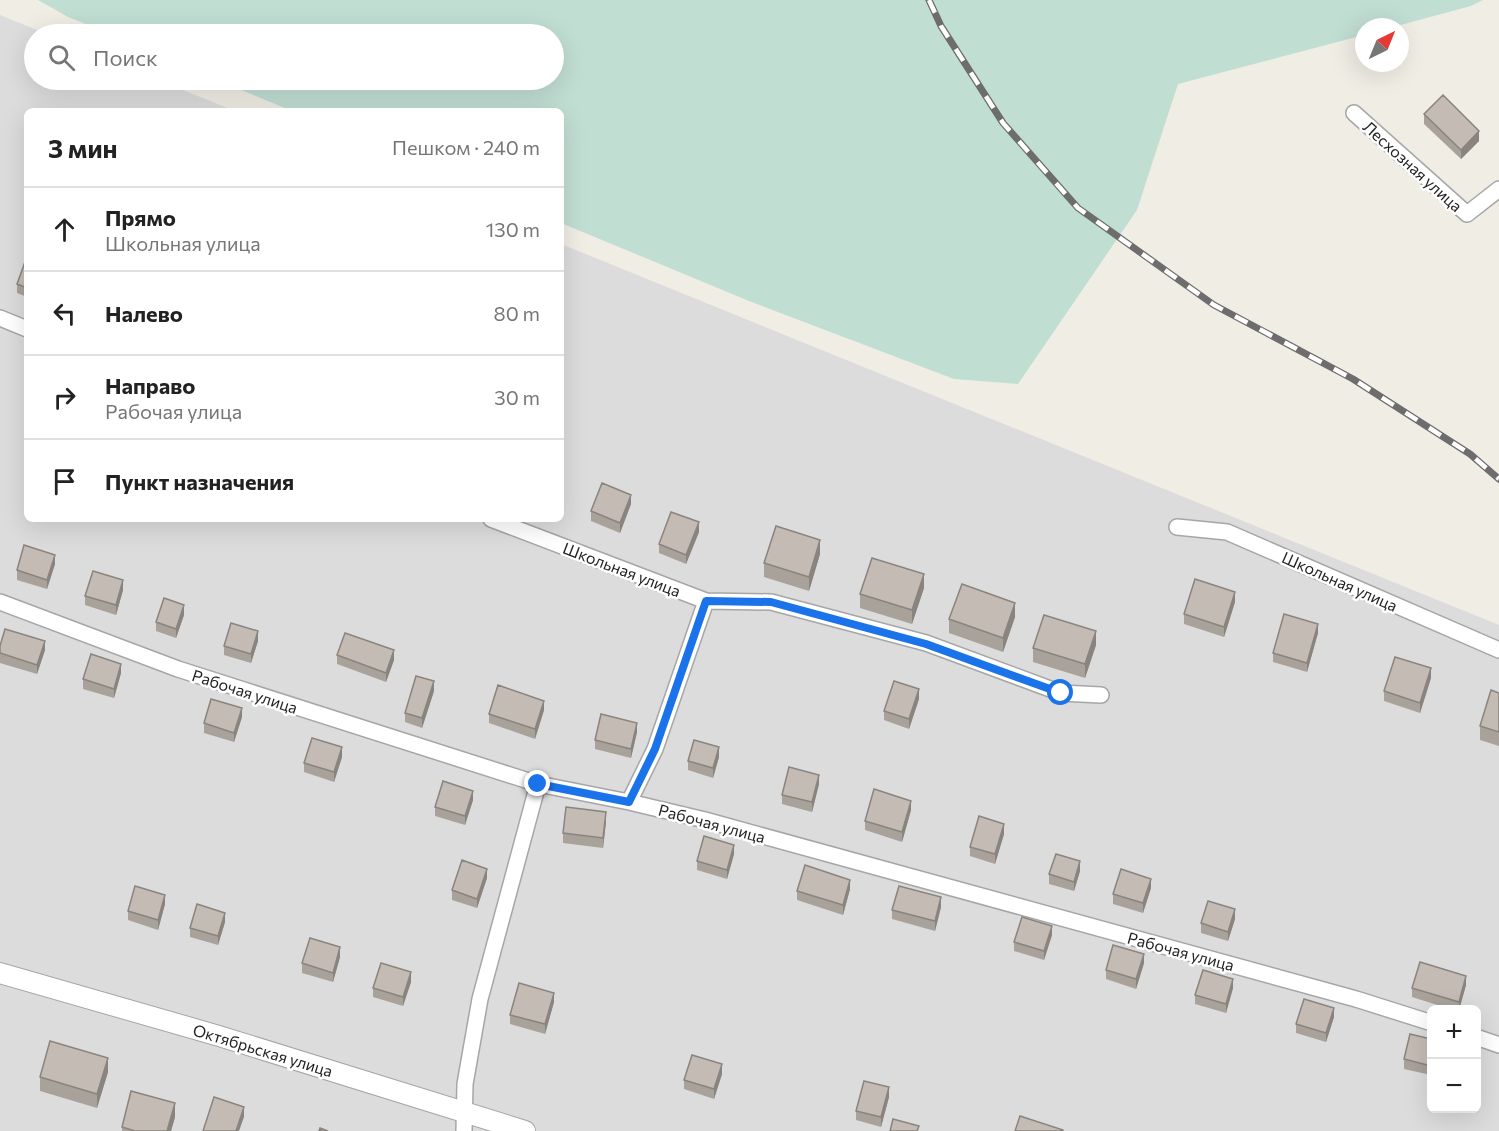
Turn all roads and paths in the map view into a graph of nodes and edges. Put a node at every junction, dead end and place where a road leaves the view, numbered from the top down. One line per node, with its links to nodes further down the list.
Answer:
1 (1354, 113): 2 (street, Лесхозная улица)
2 (1499, 189)
3 (0, 318): 4 (street)
4 (24, 329)
5 (499, 522): 7 (street, Школьная улица)
6 (1177, 527): 9 (street, Школьная улица)
7 (706, 601): 10 (street, Школьная улица); 12 (street)
8 (0, 602): 11 (street, Рабочая улица)
9 (1499, 650)
10 (1101, 695)
11 (538, 784): 12 (street, Рабочая улица); 17 (street)
12 (629, 802): 14 (street, Рабочая улица)
13 (0, 973): 17 (street, Октябрьская улица)
14 (1427, 1022)
15 (1481, 1039): 16 (street)
16 (1499, 1045)
17 (464, 1122): 18 (street, Октябрьская улица)
18 (525, 1131)

